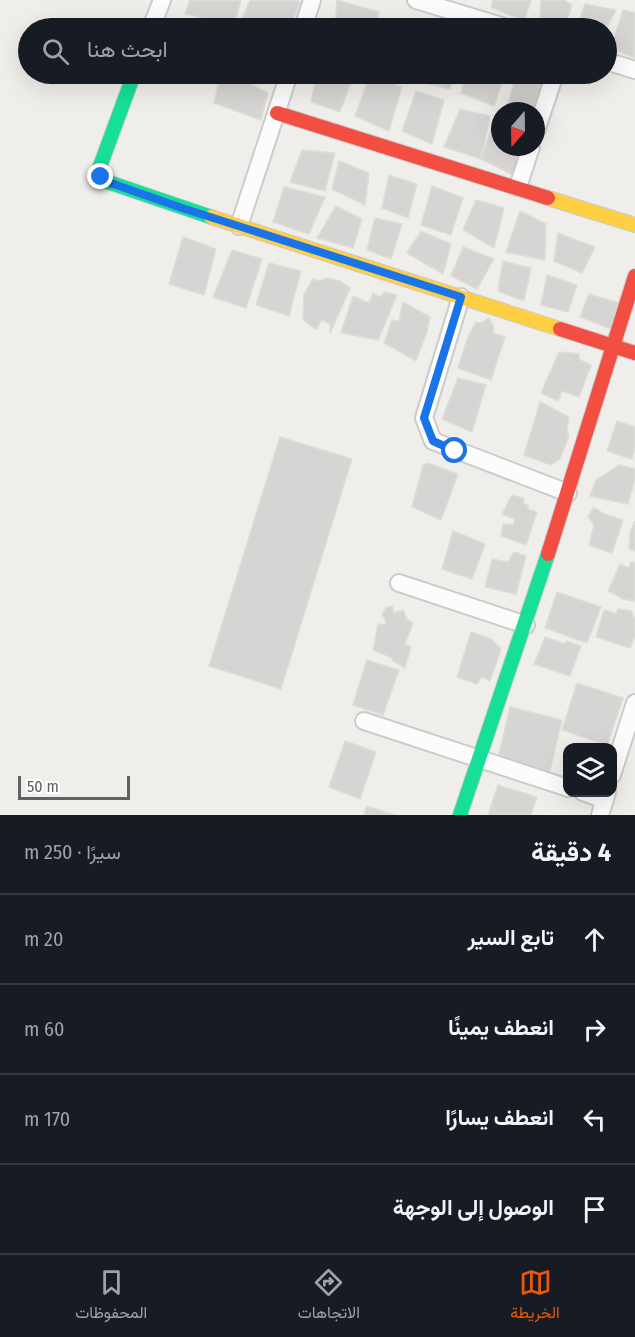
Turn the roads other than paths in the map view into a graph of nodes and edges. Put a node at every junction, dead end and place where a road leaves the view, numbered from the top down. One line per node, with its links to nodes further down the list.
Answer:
1 (162, 0): 4 (street)
2 (312, 0): 5 (street)
3 (416, 0): 6 (street)
4 (155, 18)
5 (306, 18)
6 (475, 18)
7 (617, 64): 8 (street)
8 (635, 70)
9 (130, 84): 17 (street)
10 (286, 84): 13 (street)
11 (552, 84): 12 (street)
12 (545, 104)
13 (277, 113): 15 (street); 17 (street)
14 (528, 156): 15 (street)
15 (518, 187): 16 (street)
16 (635, 225)
17 (239, 226): 19 (street)
18 (635, 276): 20 (street)
19 (461, 297): 20 (street); 22 (street)
20 (614, 345): 21 (street); 22 (street)
21 (635, 353)
22 (568, 493): 24 (street)
23 (399, 583): 24 (street)
24 (525, 625): 27 (street)
25 (635, 704): 28 (street)
26 (364, 721): 27 (street)
27 (479, 760): 29 (street); 30 (street)
28 (617, 760)
29 (563, 787)
30 (460, 815)

